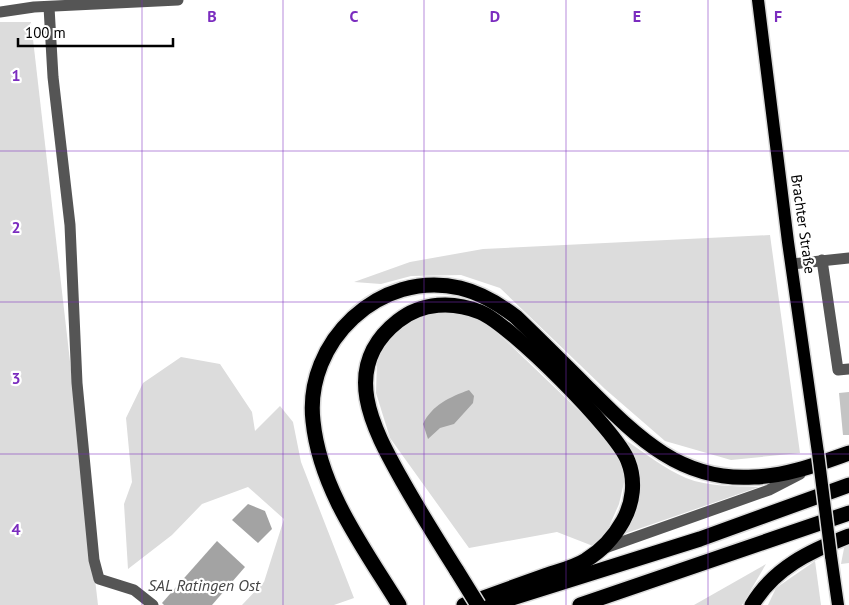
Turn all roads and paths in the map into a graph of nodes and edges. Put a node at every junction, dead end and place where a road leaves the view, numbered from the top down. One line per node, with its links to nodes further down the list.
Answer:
1 (178, 0): 3 (street)
2 (758, 0): 7 (main road, Brachter Straße)
3 (48, 7): 4 (street); 15 (street)
4 (0, 12)
5 (849, 258): 6 (street)
6 (822, 260): 7 (street); 8 (street)
7 (792, 264): 10 (main road, Brachter Straße)
8 (849, 369)
9 (849, 453): 10 (highway)
10 (820, 458): 14 (street); 16 (highway); 22 (main road, Brachter Straße, bridge)
11 (849, 485): 19 (highway)
12 (849, 513): 20 (highway)
13 (849, 536): 21 (highway)
14 (598, 550): 17 (highway); 18 (highway, bridge)
15 (153, 605)
16 (399, 605)
17 (464, 605)
18 (478, 605)
19 (490, 605)
20 (580, 605)
21 (752, 605)
22 (838, 605)

